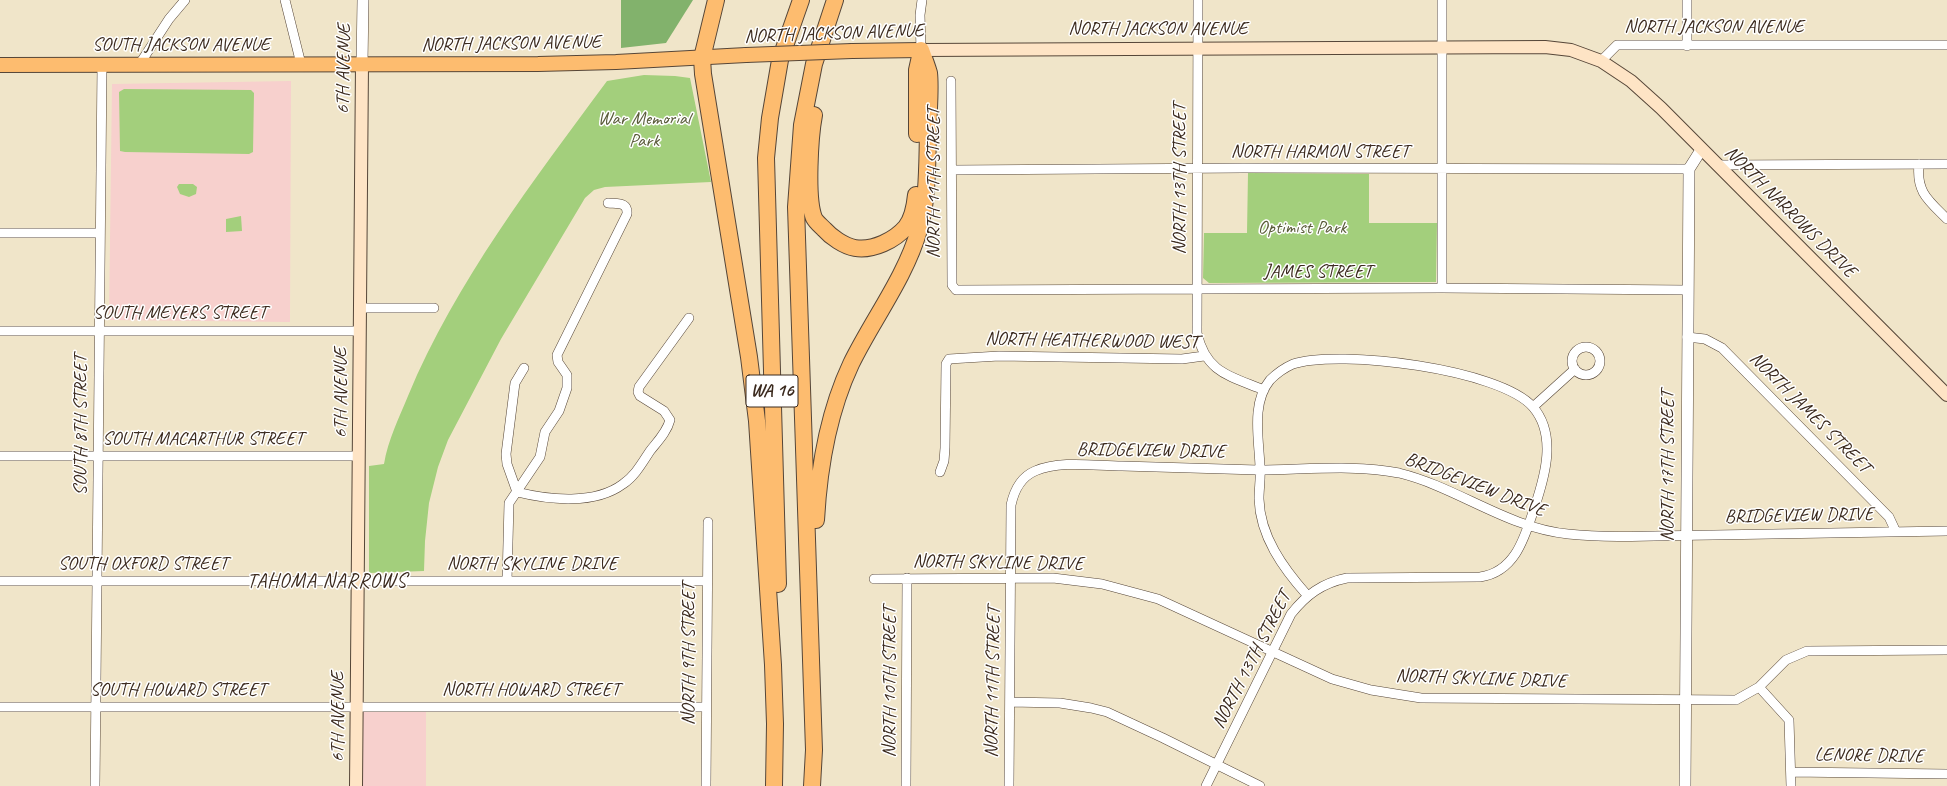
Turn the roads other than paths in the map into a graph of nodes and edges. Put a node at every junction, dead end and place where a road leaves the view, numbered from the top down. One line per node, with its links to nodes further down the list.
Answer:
1 (185, 0): 18 (street)
2 (285, 0): 19 (street)
3 (363, 0): 20 (street, 6TH AVENUE)
4 (716, 0): 16 (highway)
5 (801, 0): 90 (highway, WA 16)
6 (836, 0): 15 (highway); 73 (highway, WA 16)
7 (922, 0): 15 (street)
8 (1198, 0): 14 (street, NORTH 13TH STREET)
9 (1442, 0): 12 (street)
10 (1688, 0): 13 (street)
11 (1947, 45): 13 (street, NORTH JACKSON AVENUE)
12 (1442, 46): 14 (main road, NORTH JACKSON AVENUE); 17 (main road, NORTH JACKSON AVENUE); 29 (street)
13 (1687, 46): 17 (street, NORTH JACKSON AVENUE)
14 (1198, 48): 15 (main road, NORTH JACKSON AVENUE); 28 (street, NORTH 13TH STREET)
15 (921, 50): 16 (main road, NORTH JACKSON AVENUE, bridge); 73 (highway)
16 (702, 58): 20 (main road, NORTH JACKSON AVENUE); 89 (highway)
17 (1601, 61): 24 (main road, NORTH NARROWS DRIVE)
18 (139, 64): 19 (main road, SOUTH JACKSON AVENUE); 22 (main road, SOUTH JACKSON AVENUE)
19 (301, 64): 20 (main road, SOUTH JACKSON AVENUE)
20 (362, 64): 40 (main road, 6TH AVENUE)
21 (0, 65): 22 (main road, SOUTH JACKSON AVENUE)
22 (102, 65): 35 (street, SOUTH 8TH STREET)
23 (951, 81): 31 (street, NORTH 11TH STREET)
24 (1701, 150): 27 (main road, NORTH NARROWS DRIVE); 30 (street)
25 (1919, 164): 26 (street); 27 (street); 33 (street)
26 (1947, 164)
27 (1717, 165): 51 (main road, NORTH NARROWS DRIVE)
28 (1197, 169): 29 (street, NORTH HARMON STREET); 31 (street, NORTH HARMON STREET); 38 (street, NORTH 13TH STREET)
29 (1442, 169): 30 (street, NORTH HARMON STREET); 37 (street)
30 (1689, 169): 39 (street, NORTH 17TH STREET)
31 (952, 170): 36 (street, NORTH 11TH STREET)
32 (608, 203): 58 (street)
33 (1947, 219)
34 (0, 233): 35 (street)
35 (100, 233): 44 (street, SOUTH 8TH STREET)
36 (952, 285): 38 (street, JAMES STREET)
37 (1442, 288): 38 (street, JAMES STREET); 39 (street, JAMES STREET)
38 (1196, 289): 47 (street, NORTH 13TH STREET)
39 (1688, 290): 46 (street, NORTH 17TH STREET)
40 (360, 308): 41 (street); 45 (main road, 6TH AVENUE)
41 (434, 308)
42 (689, 318): 58 (street)
43 (0, 331): 44 (street, SOUTH MEYERS STREET)
44 (99, 331): 45 (street, SOUTH MEYERS STREET); 54 (street, SOUTH 8TH STREET)
45 (360, 331): 55 (main road, 6TH AVENUE)
46 (1687, 337): 62 (street, NORTH JAMES STREET); 63 (street, NORTH 17TH STREET)
47 (1204, 356): 50 (street, NORTH HEATHERWOOD WEST); 57 (street, NORTH HEATHERWOOD WEST)
48 (524, 368): 58 (street)
49 (1575, 370): 52 (street)
50 (1264, 390): 52 (street); 56 (street, NORTH 13TH STREET)
51 (1947, 395)
52 (1533, 407): 60 (street)
53 (0, 456): 54 (street, SOUTH MACARTHUR STREET)
54 (98, 456): 55 (street, SOUTH MACARTHUR STREET); 68 (street, SOUTH 8TH STREET)
55 (359, 456): 71 (main road, 6TH AVENUE)
56 (1260, 470): 60 (street, BRIDGEVIEW DRIVE); 65 (street, BRIDGEVIEW DRIVE); 72 (street, NORTH 13TH STREET)
57 (940, 472)
58 (517, 492): 69 (street)
59 (708, 522): 70 (street, NORTH 9TH STREET)
60 (1529, 526): 63 (street, BRIDGEVIEW DRIVE); 72 (street)
61 (1947, 531): 62 (street, BRIDGEVIEW DRIVE)
62 (1896, 532): 63 (street, BRIDGEVIEW DRIVE)
63 (1686, 535): 77 (street, NORTH 17TH STREET)
64 (907, 578): 65 (street, NORTH SKYLINE DRIVE); 66 (street, NORTH SKYLINE DRIVE); 92 (street, NORTH 10TH STREET)
65 (1011, 578): 75 (street, NORTH SKYLINE DRIVE); 78 (street, NORTH 11TH STREET)
66 (874, 579)
67 (0, 581): 68 (street, SOUTH OXFORD STREET)
68 (97, 581): 71 (street, SOUTH OXFORD STREET); 80 (street, SOUTH 8TH STREET)
69 (507, 581): 70 (street, NORTH SKYLINE DRIVE); 71 (street, NORTH SKYLINE DRIVE)
70 (706, 581): 82 (street, NORTH 9TH STREET)
71 (358, 582): 81 (main road, 6TH AVENUE)
72 (1307, 595): 75 (street, NORTH 13TH STREET)
73 (810, 615): 91 (highway, WA 16)
74 (1947, 650): 76 (street, NORTH SKYLINE DRIVE)
75 (1272, 652): 77 (street, NORTH SKYLINE DRIVE); 83 (street, NORTH 13TH STREET)
76 (1759, 688): 77 (street, NORTH SKYLINE DRIVE); 84 (street)
77 (1686, 700): 96 (street, NORTH 17TH STREET)
78 (1010, 702): 83 (street); 93 (street, NORTH 11TH STREET)
79 (0, 707): 80 (street, SOUTH HOWARD STREET)
80 (96, 707): 81 (street, SOUTH HOWARD STREET); 86 (street, SOUTH 8TH STREET)
81 (357, 707): 82 (street, NORTH HOWARD STREET); 87 (main road, 6TH AVENUE)
82 (706, 707): 88 (street, NORTH 9TH STREET)
83 (1217, 765): 94 (street, NORTH 13TH STREET); 95 (street)
84 (1791, 772): 85 (street, LENORE DRIVE); 97 (street)
85 (1947, 774)
86 (95, 786)
87 (356, 786)
88 (706, 786)
89 (774, 786)
90 (780, 786)
91 (812, 786)
92 (906, 786)
93 (1009, 786)
94 (1206, 786)
95 (1260, 786)
96 (1685, 786)
97 (1791, 786)

